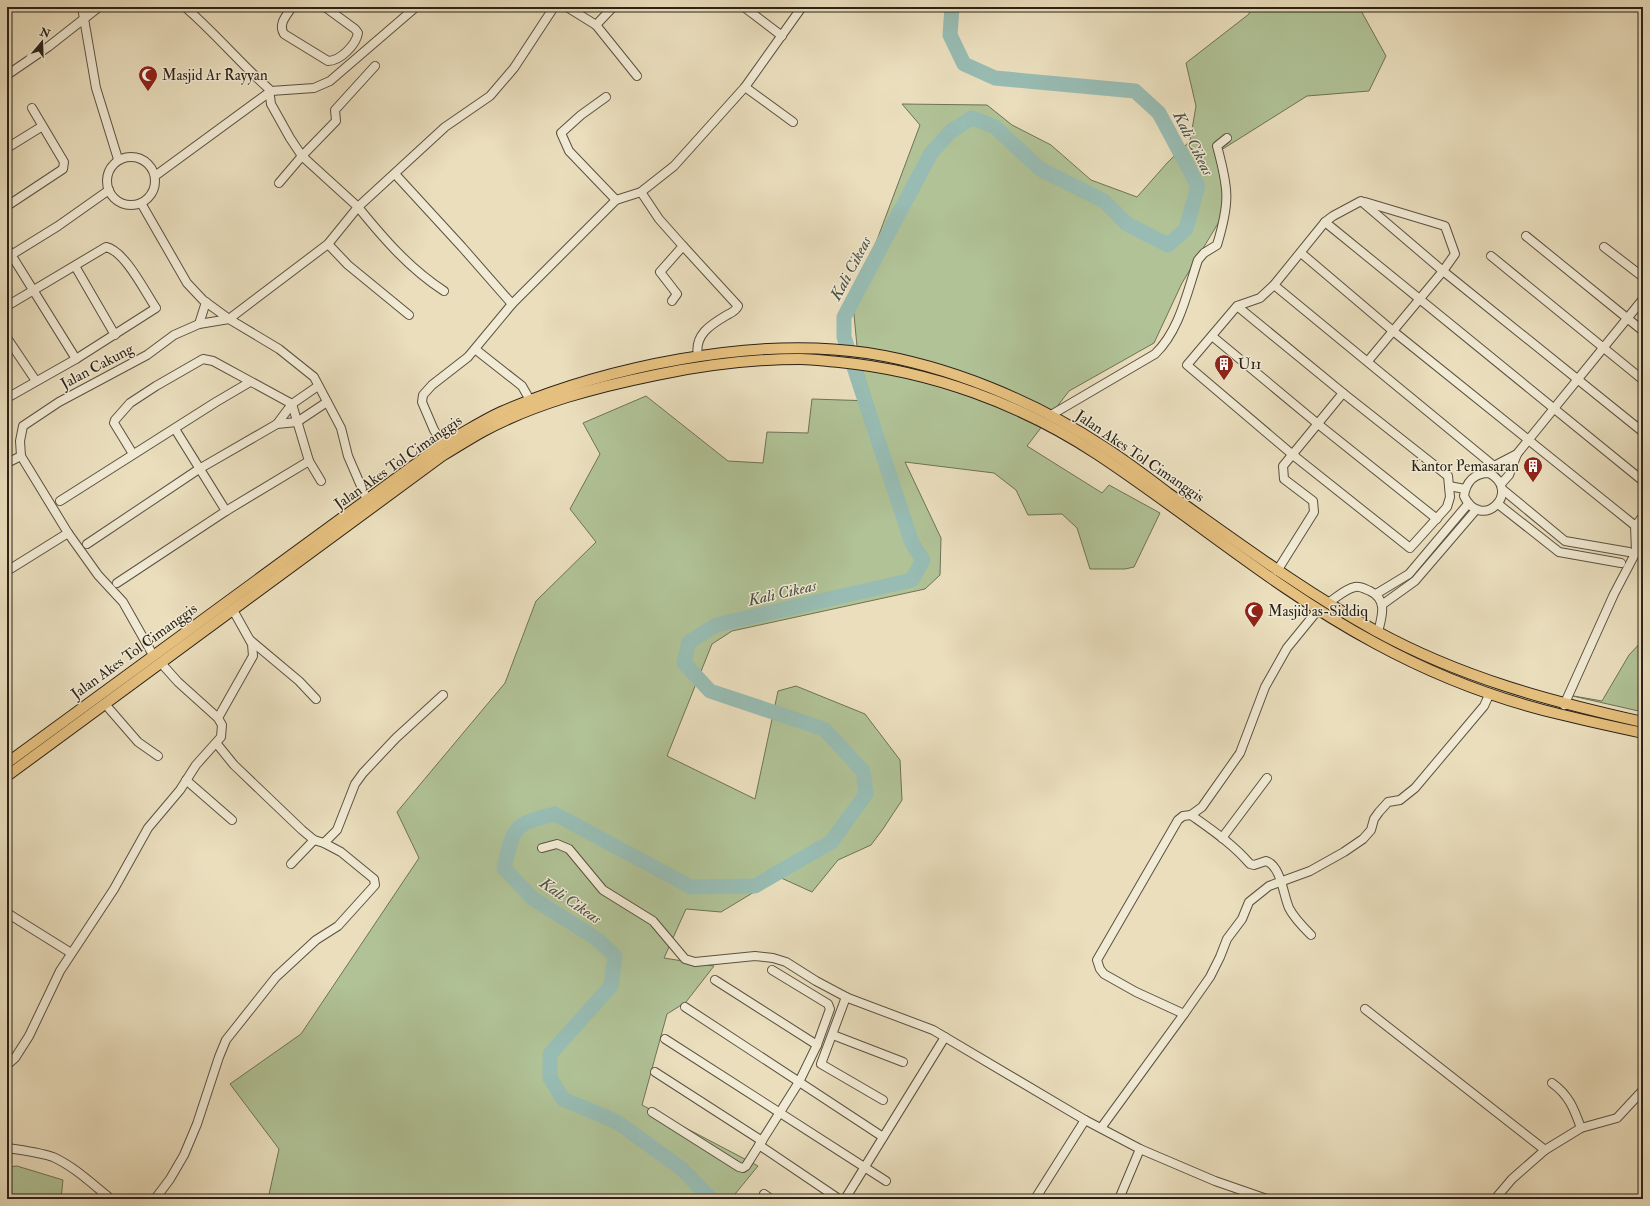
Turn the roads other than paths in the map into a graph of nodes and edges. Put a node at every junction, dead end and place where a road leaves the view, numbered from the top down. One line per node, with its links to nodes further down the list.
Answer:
1 (82, 7): 12 (street)
2 (99, 7): 12 (street)
3 (186, 7): 19 (street)
4 (292, 7): 5 (street)
5 (325, 7)
6 (416, 7): 19 (street)
7 (554, 7): 28 (street)
8 (567, 7): 13 (street)
9 (613, 7): 13 (street)
10 (744, 7): 14 (street)
11 (802, 7): 14 (street)
12 (85, 18): 16 (street); 27 (street)
13 (596, 25): 17 (street)
14 (782, 36): 18 (street)
15 (375, 66): 26 (street)
16 (7, 75)
17 (637, 76)
18 (745, 87): 22 (street); 32 (street)
19 (271, 91): 26 (street); 29 (street)
20 (606, 97): 33 (street)
21 (32, 108): 23 (street)
22 (793, 122)
23 (41, 127): 25 (street); 36 (street)
24 (1227, 138): 85 (street)
25 (7, 148)
26 (302, 156): 30 (street); 37 (street)
27 (118, 159): 29 (street); 31 (street)
28 (395, 174): 37 (street); 56 (street)
29 (155, 176): 35 (street)
30 (279, 183)
31 (109, 190): 35 (street); 43 (street)
32 (641, 192): 33 (street); 41 (street)
33 (616, 200): 56 (street)
34 (1361, 200): 38 (street); 47 (street); 47 (street)
35 (141, 203): 55 (street)
36 (7, 206)
37 (358, 207): 40 (street); 51 (street)
38 (1325, 222): 44 (street); 52 (street)
39 (1526, 236): 60 (street)
40 (328, 244): 59 (street); 61 (street)
41 (683, 246): 54 (street); 71 (street)
42 (1604, 247): 48 (street)
43 (8, 253): 50 (street)
44 (1301, 253): 49 (street); 63 (street)
45 (1491, 256): 68 (street)
46 (75, 266): 50 (street); 65 (street); 65 (street)
47 (1444, 271): 52 (street); 74 (street)
48 (1643, 277)
49 (1274, 285): 58 (street); 73 (street)
50 (34, 290): 57 (street); 72 (street)
51 (444, 291)
52 (1419, 300): 63 (street); 84 (street)
53 (1643, 300): 60 (street)
54 (672, 301)
55 (206, 302): 61 (street); 62 (street)
56 (512, 304): 69 (street)
57 (7, 306)
58 (1237, 306): 66 (street); 79 (street)
59 (409, 315)
60 (1627, 318): 64 (street); 68 (street)
61 (229, 319): 62 (street, Jalan Cakung); 78 (street)
62 (199, 324): 96 (street, Jalan Cakung)
63 (1393, 331): 73 (street); 91 (street)
64 (1643, 331)
65 (115, 334): 72 (street)
66 (1212, 336): 88 (street); 95 (street)
67 (7, 338): 76 (street)
68 (1603, 347): 74 (street); 75 (street)
69 (475, 349): 81 (street); 92 (street)
70 (810, 354): 71 (main road, Jalan Akes Tol Cimanggis); 81 (main road, Jalan Akes Tol Cimanggis); 85 (main road, Jalan Akes Tol Cimanggis); 123 (main road, Jalan Akes Tol Cimanggis)
71 (698, 356): 81 (main road, Jalan Akes Tol Cimanggis)
72 (76, 359): 76 (street)
73 (1368, 361): 99 (street)
74 (1578, 378): 84 (street); 90 (street)
75 (1643, 380)
76 (36, 381): 80 (street)
77 (250, 382): 83 (street); 89 (street); 93 (street)
78 (318, 386): 82 (street); 83 (street)
79 (1343, 393): 88 (street); 104 (street)
80 (7, 398)
81 (538, 401): 92 (main road, Jalan Akes Tol Cimanggis); 128 (main road, Jalan Akes Tol Cimanggis)
82 (327, 402): 86 (street); 107 (street)
83 (292, 404): 86 (street); 87 (street)
84 (1553, 408): 91 (street); 103 (street)
85 (1051, 415): 123 (main road, Jalan Akes Tol Cimanggis)
86 (297, 422): 87 (street); 97 (street)
87 (277, 424): 100 (street)
88 (1318, 424): 95 (street); 114 (street)
89 (175, 429): 93 (street); 100 (street)
90 (1643, 432)
91 (1528, 440): 94 (street); 115 (street)
92 (443, 444): 107 (main road, Jalan Akes Tol Cimanggis)
93 (133, 454): 108 (street)
94 (1517, 454): 99 (street); 105 (street)
95 (1293, 455): 114 (street); 123 (street)
96 (21, 456): 98 (street); 116 (street)
97 (309, 461): 102 (street); 112 (street)
98 (7, 463)
99 (1494, 466): 101 (street)
100 (199, 469): 112 (street); 118 (street)
101 (1488, 473): 105 (street); 106 (street)
102 (321, 481)
103 (1643, 481)
104 (1449, 486): 106 (street); 114 (street)
105 (1502, 487): 110 (street); 117 (street)
106 (1466, 488): 109 (street)
107 (367, 500): 132 (main road, Jalan Akes Tol Cimanggis)
108 (60, 501)
109 (1468, 504): 111 (street); 125 (street)
110 (1498, 504): 111 (street); 119 (street)
111 (1475, 511): 127 (street)
112 (226, 512): 124 (street)
113 (1643, 516): 115 (street)
114 (1437, 519)
115 (1635, 524): 138 (street)
116 (68, 533): 122 (street); 132 (street)
117 (1565, 541): 119 (street); 120 (street)
118 (87, 544)
119 (1559, 552): 121 (street)
120 (1629, 552)
121 (1621, 563)
122 (7, 571)
123 (1280, 577): 126 (main road, Jalan Akes Tol Cimanggis); 129 (main road)
124 (117, 583)
125 (1376, 594): 126 (street); 127 (street)
126 (1328, 603): 130 (main road, Jalan Akes Tol Cimanggis)
127 (1383, 604): 130 (street)
128 (233, 610): 131 (street); 133 (main road, Jalan Akes Tol Cimanggis)
129 (1318, 610): 134 (main road); 148 (street)
130 (1378, 632): 134 (main road, Jalan Akes Tol Cimanggis)
131 (250, 639): 136 (street); 139 (street)
132 (153, 655): 144 (main road, Jalan Akes Tol Cimanggis)
133 (161, 663): 137 (main road, Jalan Akes Tol Cimanggis); 139 (street)
134 (1491, 688): 138 (main road, Jalan Akes Tol Cimanggis); 141 (main road); 155 (street)
135 (443, 695): 152 (street)
136 (316, 699)
137 (104, 704): 143 (street); 145 (main road, Jalan Akes Tol Cimanggis)
138 (1564, 705): 140 (main road, Jalan Akes Tol Cimanggis)
139 (218, 718): 142 (street)
140 (1643, 722)
141 (1643, 733)
142 (217, 744): 147 (street); 151 (street)
143 (158, 756)
144 (7, 763)
145 (7, 776)
146 (1267, 778): 150 (street)
147 (186, 780): 149 (street); 158 (street)
148 (1191, 815): 150 (street); 164 (street)
149 (232, 820)
150 (1222, 838): 155 (street)
151 (314, 840): 152 (street); 154 (street)
152 (324, 842): 189 (street)
153 (542, 848): 161 (street)
154 (291, 864)
155 (1281, 880): 157 (street); 164 (street)
156 (7, 913): 158 (street)
157 (1311, 935)
158 (71, 953): 170 (street)
159 (772, 970): 168 (street)
160 (715, 980): 168 (street)
161 (846, 997): 165 (street); 166 (street)
162 (685, 1007): 172 (street)
163 (1365, 1009): 185 (street)
164 (1184, 1014): 179 (street)
165 (832, 1036): 169 (street); 175 (street)
166 (945, 1037): 178 (street); 181 (street)
167 (665, 1039): 177 (street)
168 (817, 1045): 172 (street)
169 (903, 1062)
170 (7, 1066)
171 (655, 1072): 182 (street)
172 (799, 1082): 177 (street); 181 (street)
173 (1552, 1082): 180 (street)
174 (1643, 1090): 180 (street)
175 (884, 1100)
176 (652, 1112): 182 (street)
177 (780, 1113): 182 (street); 186 (street)
178 (1085, 1120): 179 (street); 192 (street)
179 (1101, 1128): 184 (street)
180 (1581, 1128): 185 (street)
181 (883, 1137): 186 (street)
182 (760, 1143): 190 (street)
183 (7, 1148): 188 (street)
184 (1140, 1149): 193 (street); 194 (street)
185 (1545, 1150): 195 (street)
186 (865, 1167): 187 (street); 191 (street)
187 (886, 1181)
188 (110, 1199)
189 (155, 1199)
190 (840, 1199)
191 (845, 1199)
192 (1036, 1199)
193 (1120, 1199)
194 (1266, 1199)
195 (1495, 1199)

